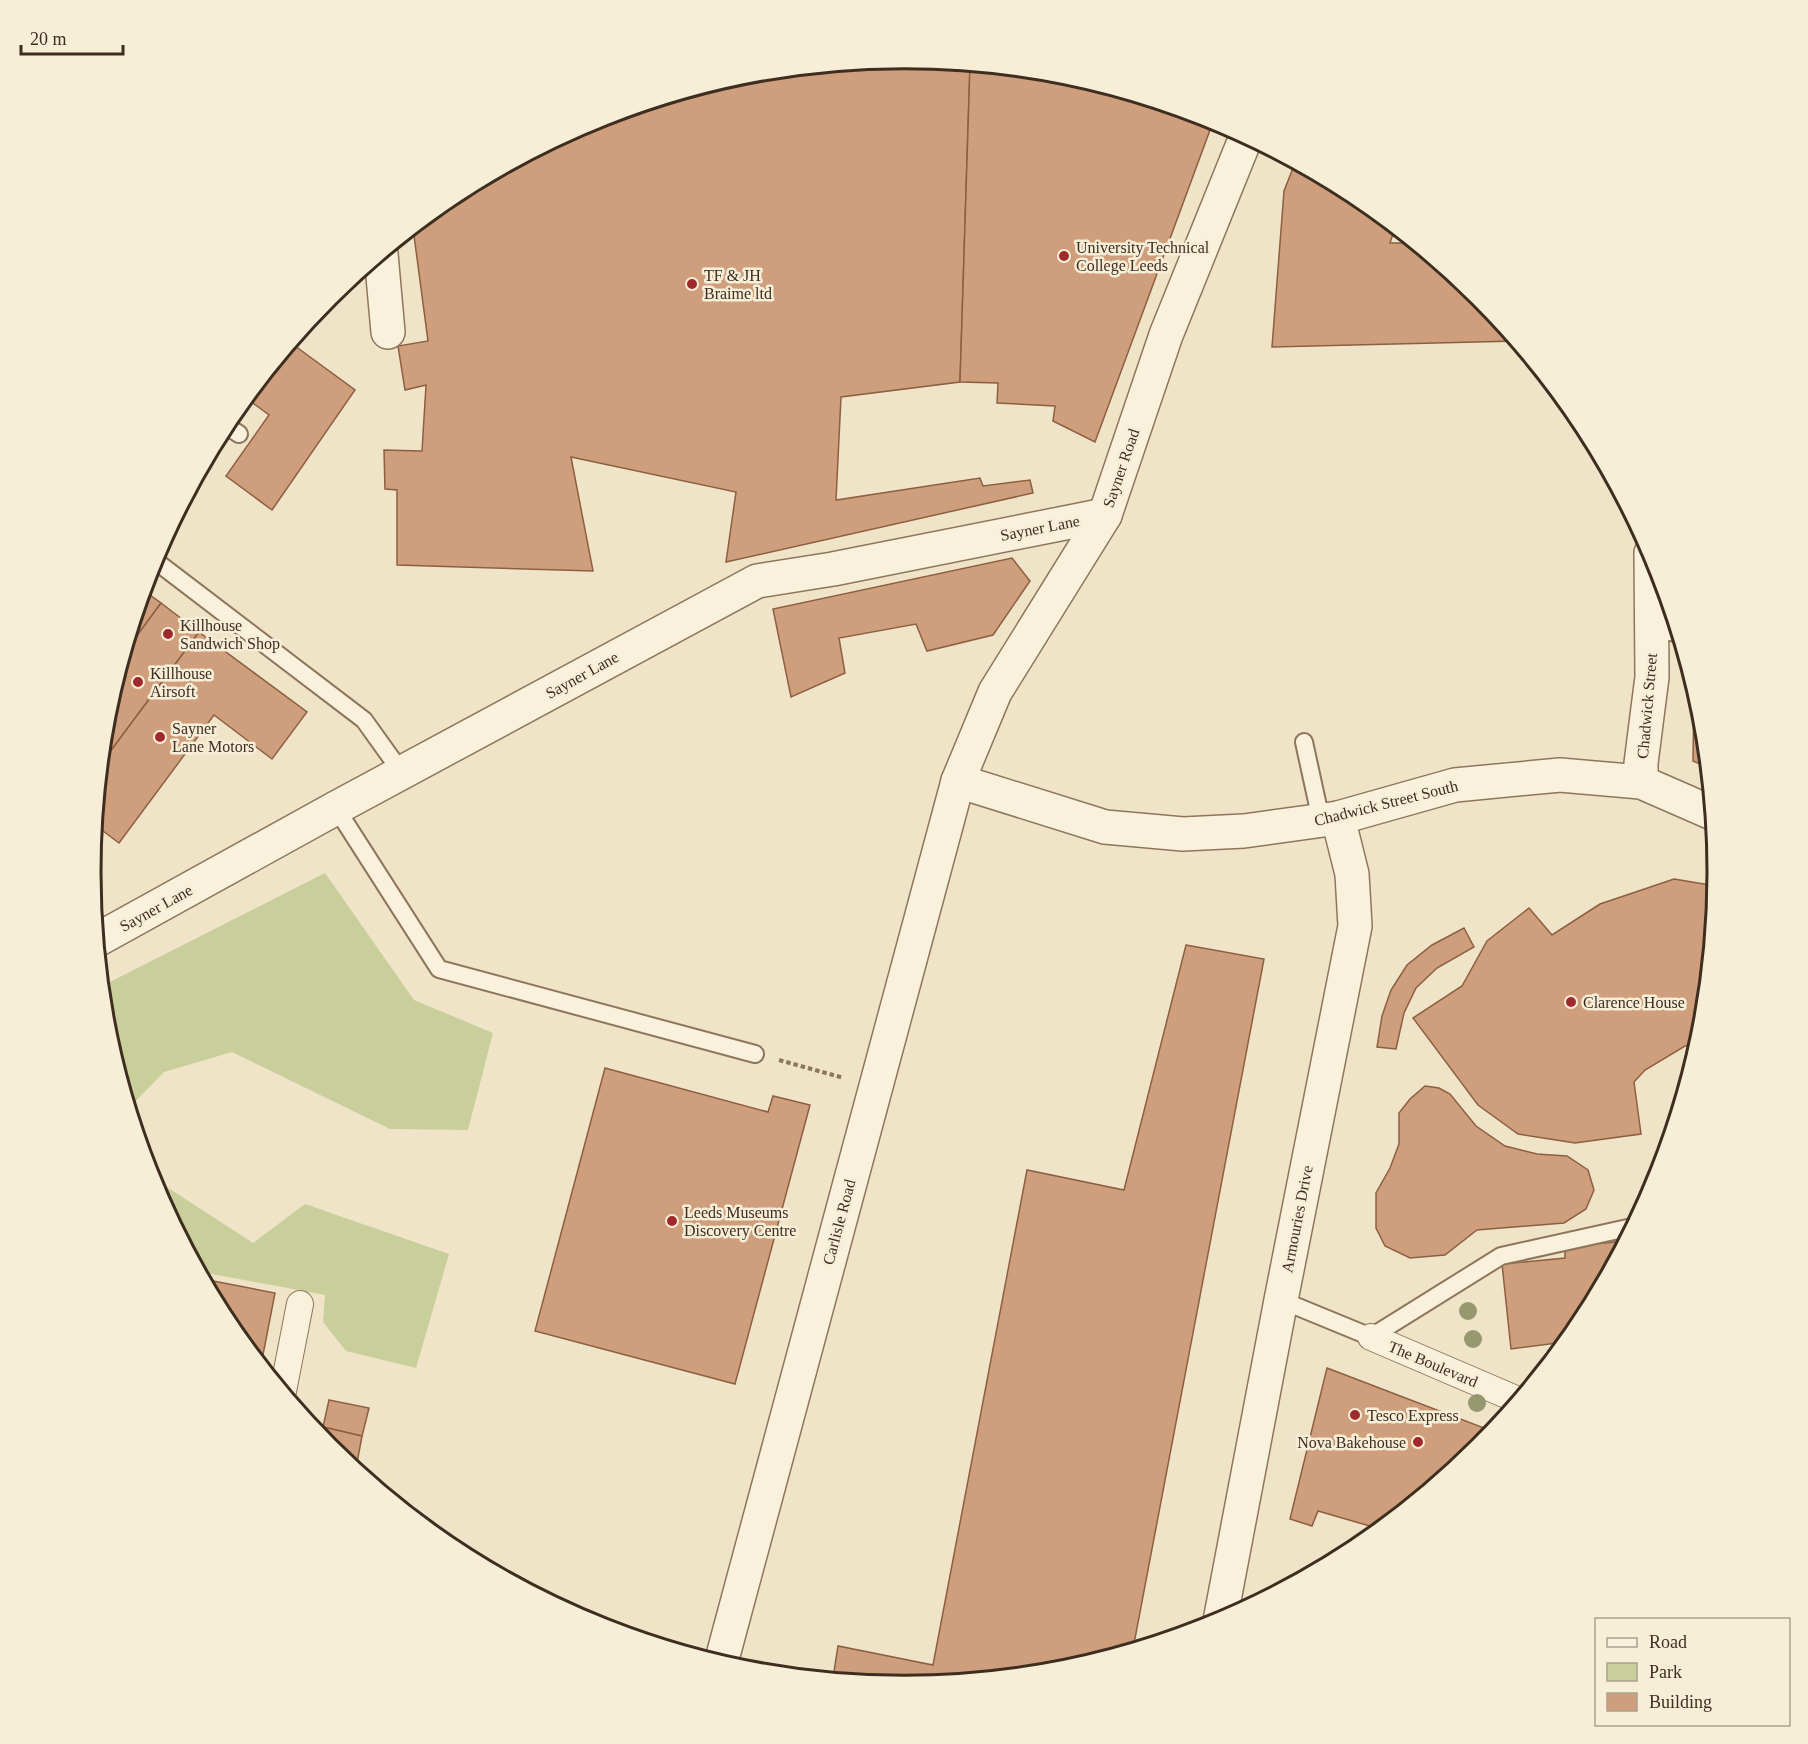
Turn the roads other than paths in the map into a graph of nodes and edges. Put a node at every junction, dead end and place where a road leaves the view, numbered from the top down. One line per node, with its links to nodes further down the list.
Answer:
1 (1243, 145): 4 (street, Sayner Road)
2 (382, 262): 3 (street)
3 (388, 332)
4 (1105, 515): 9 (street, Sayner Lane); 10 (street, Sayner Road)
5 (162, 566): 9 (lane)
6 (1661, 605): 7 (street, Chadwick Street)
7 (1665, 632): 11 (street, Chadwick Street)
8 (1304, 742): 14 (lane)
9 (402, 773): 12 (street, Sayner Lane)
10 (958, 782): 14 (street, Chadwick Street South); 24 (street, Carlisle Road)
11 (1641, 782): 13 (street, Chadwick Street); 14 (street, Chadwick Street South)
12 (336, 808): 15 (street, Sayner Lane); 16 (lane)
13 (1704, 810)
14 (1329, 819): 18 (street, Armouries Drive)
15 (104, 936)
16 (755, 1054)
17 (1623, 1229): 20 (lane)
18 (1281, 1300): 20 (lane); 23 (street, Armouries Drive)
19 (300, 1304): 21 (street)
20 (1360, 1332): 22 (street, The Boulevard)
21 (285, 1382)
22 (1511, 1397)
23 (1222, 1609)
24 (723, 1654)

